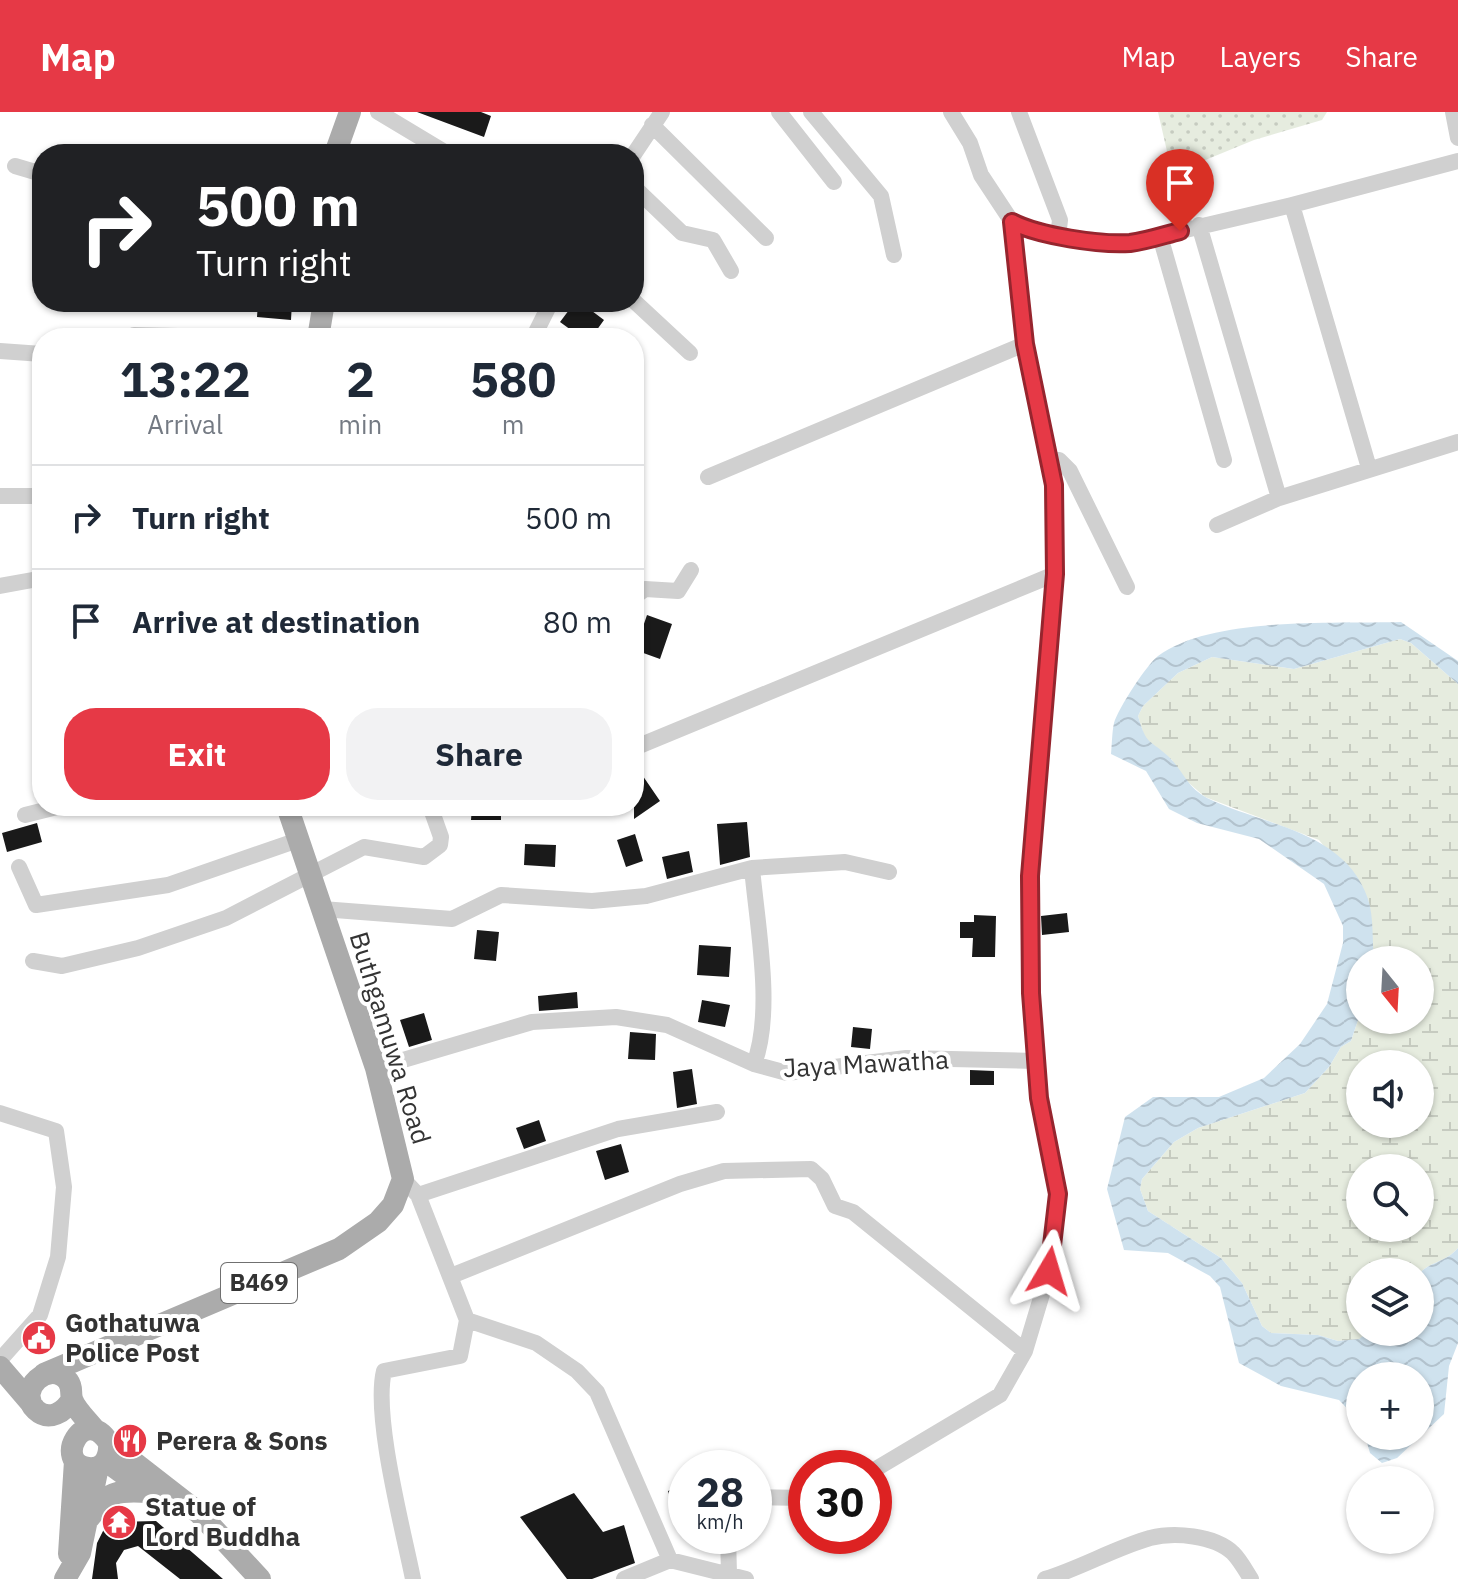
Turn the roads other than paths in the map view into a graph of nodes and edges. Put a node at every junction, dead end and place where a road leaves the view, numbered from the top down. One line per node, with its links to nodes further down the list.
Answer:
1 (350, 112): 10 (main road)
2 (378, 112): 11 (street)
3 (779, 112): 16 (street)
4 (811, 112): 24 (street)
5 (951, 112): 19 (street)
6 (1019, 112): 22 (street)
7 (1453, 112): 9 (street)
8 (657, 118): 12 (street); 23 (street)
9 (1458, 138)
10 (339, 144)
11 (431, 144)
12 (640, 144)
13 (1458, 161): 18 (street)
14 (15, 166): 15 (street)
15 (32, 171)
16 (834, 182)
17 (644, 197): 25 (street)
18 (1292, 205): 20 (street); 34 (street)
19 (1012, 222): 22 (street); 27 (street)
20 (1199, 225): 21 (street); 38 (street)
21 (1160, 236): 22 (street); 33 (street)
22 (1058, 237)
23 (766, 238)
24 (894, 255)
25 (731, 271)
26 (644, 310): 30 (street)
27 (1025, 344): 32 (street); 35 (street)
28 (0, 351): 29 (street)
29 (32, 353)
30 (690, 353)
31 (1458, 442): 34 (street)
32 (1049, 459): 41 (street); 44 (street)
33 (1224, 460)
34 (1369, 468): 38 (street)
35 (708, 477)
36 (0, 496): 37 (street)
37 (32, 496)
38 (1279, 498): 39 (street)
39 (1217, 525)
40 (691, 570): 45 (street)
41 (1055, 574): 46 (street); 58 (street)
42 (32, 580): 43 (street)
43 (0, 586)
44 (1127, 587)
45 (644, 590)
46 (644, 744)
47 (32, 813): 48 (street)
48 (25, 815)
49 (290, 816): 51 (main road, Buthgamuwa Road)
50 (434, 816): 55 (street)
51 (298, 840): 52 (street); 55 (main road, Buthgamuwa Road)
52 (19, 867)
53 (752, 868): 54 (street); 56 (street); 59 (street)
54 (889, 872)
55 (308, 874): 56 (main road, Buthgamuwa Road); 57 (street)
56 (322, 909): 60 (main road, Buthgamuwa Road)
57 (33, 961)
58 (1036, 1061): 59 (street, Jaya Mawatha); 67 (street)
59 (754, 1064): 60 (street, Jaya Mawatha)
60 (376, 1068): 63 (main road, Buthgamuwa Road)
61 (717, 1112): 63 (street)
62 (0, 1113): 68 (street)
63 (410, 1187): 64 (street); 66 (main road, Buthgamuwa Road / B469)
64 (451, 1276): 65 (street); 67 (street)
65 (467, 1320): 79 (street); 83 (street)
66 (103, 1349): 69 (main road, Buthgamuwa Road / B469); 70 (main road, Buthgamuwa Road / B469)
67 (1025, 1351): 74 (street)
68 (0, 1364): 69 (main road); 71 (main road)
69 (42, 1375): 70 (main road); 71 (main road)
70 (72, 1395): 71 (main road); 72 (main road)
71 (38, 1409): 73 (main road)
72 (102, 1450): 73 (main road); 73 (main road); 75 (main road); 76 (main road); 77 (main road)
73 (73, 1454): 81 (main road)
74 (892, 1459)
75 (149, 1492): 76 (main road); 77 (main road)
76 (88, 1519): 81 (main road)
77 (215, 1533): 82 (main road)
78 (728, 1554): 80 (street)
79 (670, 1560): 80 (street); 84 (street)
80 (729, 1574): 85 (street)
81 (66, 1575)
82 (260, 1579)
83 (413, 1579)
84 (624, 1579)
85 (746, 1579)
86 (1045, 1579): 87 (street)
87 (1251, 1579)

